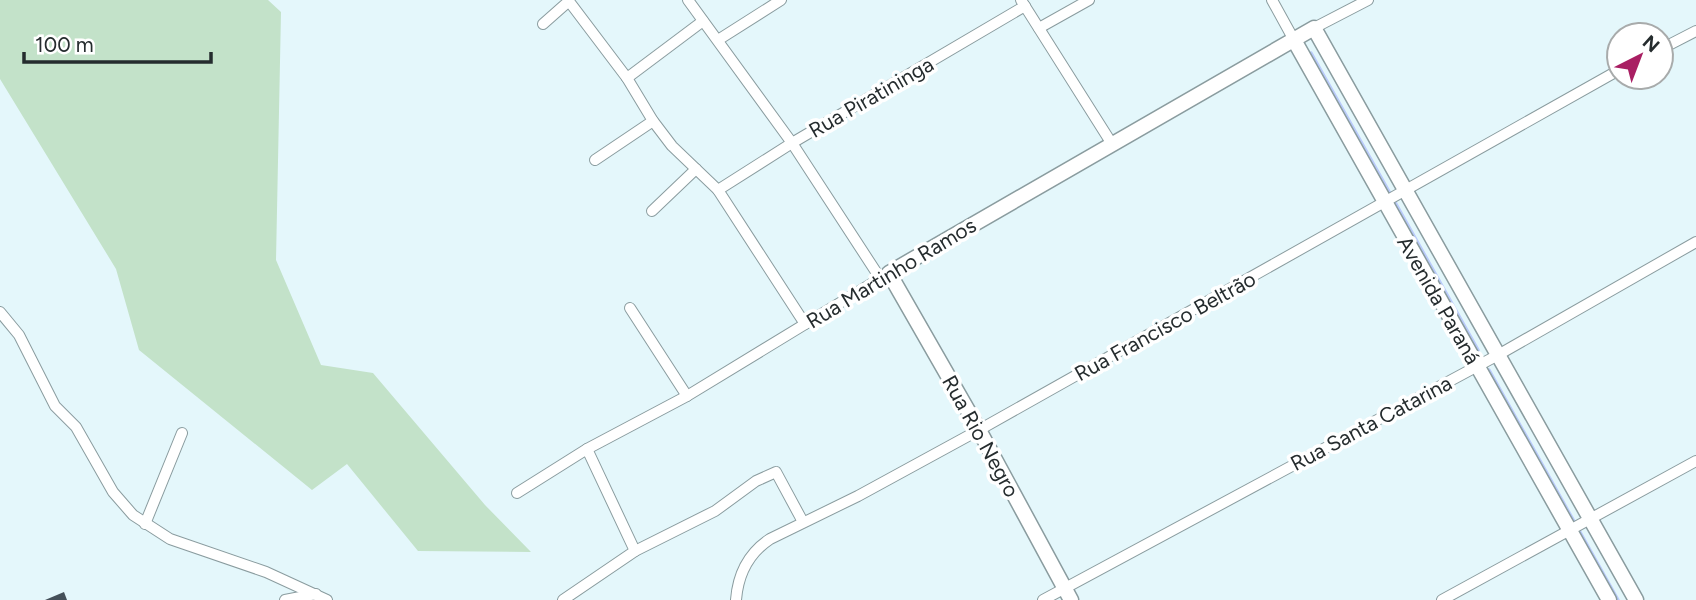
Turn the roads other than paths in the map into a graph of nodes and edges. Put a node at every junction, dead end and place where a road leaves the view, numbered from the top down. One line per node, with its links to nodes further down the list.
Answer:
1 (569, 0): 9 (street); 16 (street)
2 (688, 0): 8 (street, Rua Rio Negro)
3 (781, 0): 13 (street)
4 (1089, 0): 10 (street)
5 (1272, 0): 14 (street, Avenida Paraná)
6 (1368, 0): 11 (street, Rua Martinho Ramos)
7 (1023, 3): 10 (street); 19 (street, Rua Piratininga)
8 (703, 20): 13 (street, Rua Rio Negro); 16 (street)
9 (543, 24)
10 (1039, 28): 20 (street)
11 (1314, 28): 14 (street, Rua Martinho Ramos); 24 (street, Avenida Paraná)
12 (1696, 31): 15 (street)
13 (718, 40): 19 (street, Rua Rio Negro)
14 (1294, 40): 20 (street, Rua Martinho Ramos); 25 (street, Avenida Paraná)
15 (1675, 42)
16 (628, 78): 18 (street)
17 (1605, 78): 24 (street, Rua Francisco Beltrão)
18 (653, 121): 21 (street); 22 (street)
19 (792, 143): 23 (street, Rua Piratininga); 28 (street, Rua Rio Negro)
20 (1112, 145): 28 (street, Rua Martinho Ramos)
21 (595, 160)
22 (696, 169): 23 (street); 26 (street)
23 (718, 190): 31 (street)
24 (1404, 190): 25 (street, Rua Francisco Beltrão); 32 (street, Avenida Paraná)
25 (1388, 201): 33 (street, Avenida Paraná); 35 (street, Rua Francisco Beltrão)
26 (652, 211)
27 (1696, 242): 32 (street, Rua Santa Catarina)
28 (884, 275): 31 (street, Rua Martinho Ramos); 35 (street, Rua Rio Negro)
29 (630, 308): 34 (street)
30 (0, 312): 42 (street)
31 (804, 324): 34 (street, Rua Martinho Ramos)
32 (1498, 355): 33 (street, Rua Santa Catarina); 40 (street, Avenida Paraná)
33 (1476, 366): 43 (street, Avenida Paraná); 46 (street, Rua Santa Catarina)
34 (687, 396): 37 (street, Rua Martinho Ramos)
35 (979, 430): 41 (street, Rua Francisco Beltrão); 46 (street, Rua Rio Negro)
36 (182, 433): 42 (street)
37 (587, 449): 39 (street, Rua Martinho Ramos); 44 (street)
38 (1696, 461): 40 (street)
39 (517, 493)
40 (1590, 520): 43 (street); 54 (street, Avenida Paraná)
41 (803, 522): 44 (street); 50 (street, Rua Francisco Beltrão)
42 (145, 524): 45 (street)
43 (1571, 529): 52 (street); 53 (street, Avenida Paraná)
44 (635, 551): 49 (street)
45 (317, 594): 47 (street); 48 (street)
46 (1068, 594): 51 (street, Rua Santa Catarina)
47 (285, 600)
48 (327, 600)
49 (563, 600)
50 (736, 600)
51 (1044, 600)
52 (1442, 600)
53 (1609, 600)
54 (1636, 600)

